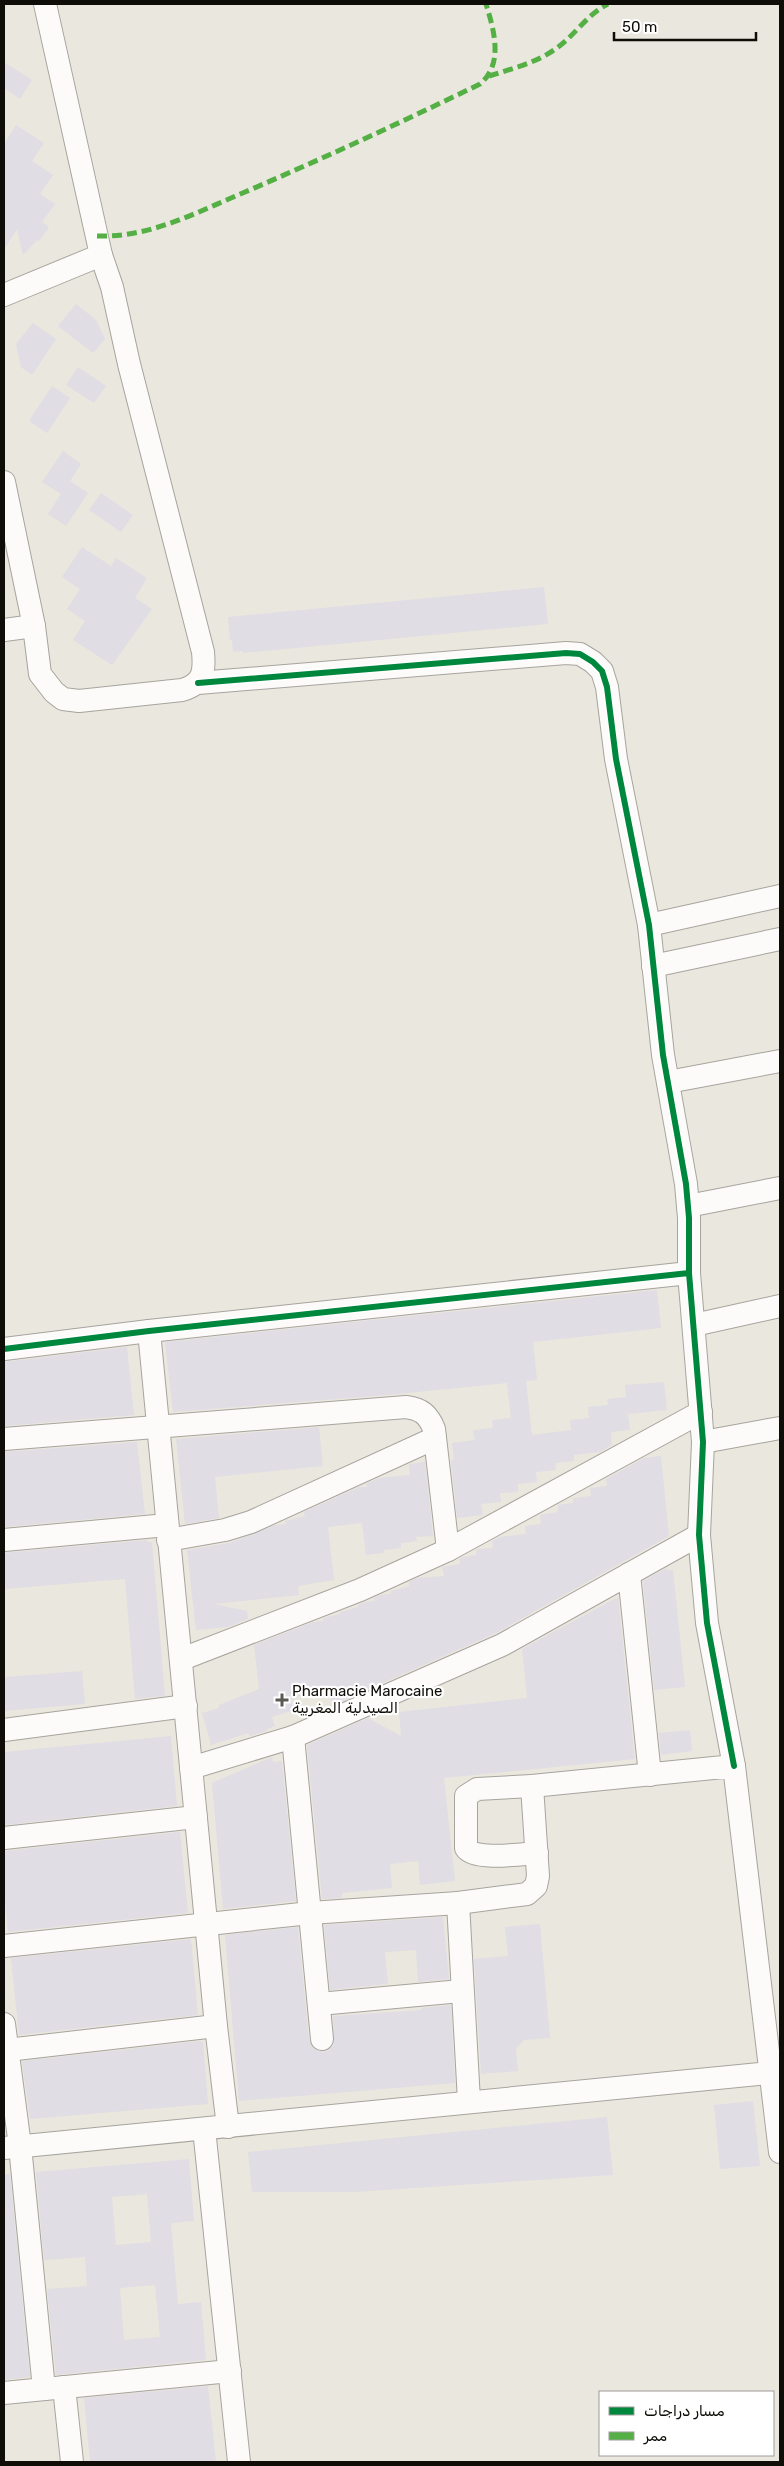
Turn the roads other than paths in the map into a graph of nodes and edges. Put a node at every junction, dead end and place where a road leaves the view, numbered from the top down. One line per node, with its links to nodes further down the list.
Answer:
1 (44, 4): 2 (street)
2 (101, 255): 3 (street); 7 (street)
3 (4, 295)
4 (4, 482): 5 (street)
5 (34, 626): 6 (street); 7 (street)
6 (4, 630)
7 (198, 683): 9 (street)
8 (780, 896): 9 (street)
9 (649, 926): 11 (street)
10 (780, 939): 11 (street)
11 (653, 966): 13 (street)
12 (780, 1061): 13 (street)
13 (668, 1082): 15 (street)
14 (780, 1188): 15 (street)
15 (688, 1206): 16 (street)
16 (689, 1273): 18 (street); 19 (street)
17 (780, 1306): 18 (street)
18 (694, 1325): 21 (street)
19 (149, 1330): 20 (street); 22 (street)
20 (4, 1349)
21 (701, 1412): 26 (street); 30 (street)
22 (158, 1427): 24 (street); 25 (street); 27 (street)
23 (780, 1428): 26 (street)
24 (435, 1438): 27 (street); 30 (street)
25 (4, 1439)
26 (703, 1442): 28 (street)
27 (167, 1533): 29 (street); 32 (street)
28 (699, 1535): 31 (street); 36 (street)
29 (4, 1540)
30 (448, 1550): 32 (street)
31 (629, 1574): 35 (street); 38 (street)
32 (182, 1659): 33 (street)
33 (186, 1706): 34 (street); 37 (street)
34 (4, 1730)
35 (293, 1737): 37 (street); 44 (street)
36 (734, 1766): 38 (street); 53 (street)
37 (191, 1768): 40 (street)
38 (650, 1776): 39 (street)
39 (532, 1786): 42 (street); 42 (street)
40 (196, 1817): 41 (street); 45 (street)
41 (4, 1838)
42 (537, 1853): 43 (street)
43 (458, 1903): 44 (street); 47 (street)
44 (310, 1913): 45 (street); 48 (street)
45 (207, 1924): 46 (street); 50 (street)
46 (4, 1946)
47 (461, 1991): 48 (street); 54 (street)
48 (319, 2004): 51 (street)
49 (4, 2024): 52 (street)
50 (216, 2026): 52 (street); 55 (street)
51 (322, 2039)
52 (7, 2050): 57 (street)
53 (775, 2072): 54 (street); 58 (street)
54 (469, 2101): 55 (street)
55 (228, 2127): 56 (street)
56 (204, 2129): 57 (street); 59 (street)
57 (12, 2147): 60 (street)
58 (780, 2152)
59 (230, 2371): 60 (street); 63 (street)
60 (54, 2388): 61 (street); 62 (street)
61 (4, 2393)
62 (72, 2462)
63 (239, 2462)

